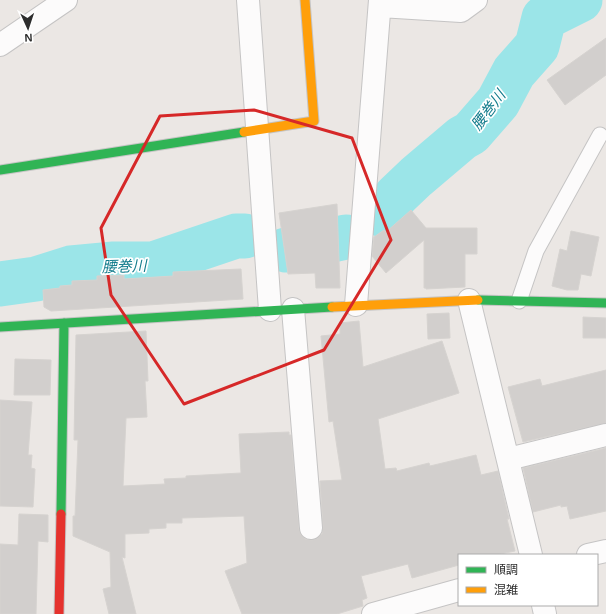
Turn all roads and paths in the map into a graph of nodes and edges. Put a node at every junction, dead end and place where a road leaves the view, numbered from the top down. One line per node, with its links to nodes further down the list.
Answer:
1 (66, 0): 6 (street)
2 (248, 0): 7 (street)
3 (305, 0): 7 (street)
4 (476, 0): 5 (street)
5 (380, 3): 13 (street)
6 (0, 45)
7 (257, 129): 9 (street); 15 (street)
8 (600, 135): 11 (lane)
9 (0, 170)
10 (469, 300): 11 (street); 13 (street); 19 (street)
11 (519, 301): 12 (street)
12 (606, 303)
13 (356, 305): 14 (street)
14 (293, 309): 15 (street); 20 (street)
15 (270, 310): 16 (street)
16 (64, 323): 17 (street); 25 (street)
17 (0, 327)
18 (606, 435): 19 (street)
19 (508, 459): 22 (street)
20 (312, 528)
21 (606, 550): 23 (street)
22 (531, 554)
23 (592, 554)
24 (458, 590): 26 (street)
25 (59, 614)
26 (373, 614)

